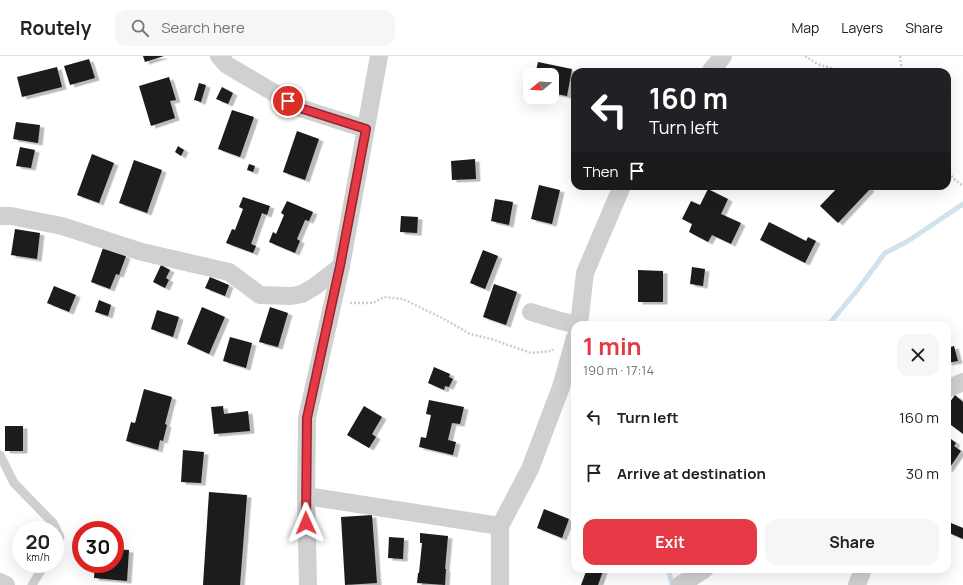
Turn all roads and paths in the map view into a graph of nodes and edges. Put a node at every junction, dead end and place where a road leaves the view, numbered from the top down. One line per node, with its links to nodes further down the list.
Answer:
1 (219, 56): 9 (street)
2 (379, 56): 9 (street)
3 (723, 56): 6 (street)
4 (805, 56): 7 (path)
5 (900, 56): 8 (path)
6 (713, 68)
7 (830, 68)
8 (902, 68)
9 (366, 129): 14 (street)
10 (951, 175): 11 (path)
11 (963, 186)
12 (620, 190): 17 (street)
13 (0, 216): 14 (street)
14 (340, 266): 15 (street)
15 (332, 303): 19 (path); 24 (street)
16 (531, 312): 18 (street)
17 (574, 321)
18 (571, 323)
19 (571, 327)
20 (571, 352): 26 (street)
21 (963, 382): 22 (street)
22 (951, 387)
23 (0, 454): 25 (lane)
24 (306, 496): 26 (street); 33 (street)
25 (52, 521)
26 (500, 526): 34 (street)
27 (39, 573): 32 (lane)
28 (699, 573): 35 (street)
29 (862, 573): 36 (street)
30 (0, 582): 31 (street)
31 (6, 585)
32 (32, 585)
33 (308, 585)
34 (500, 585)
35 (680, 585)
36 (857, 585)

